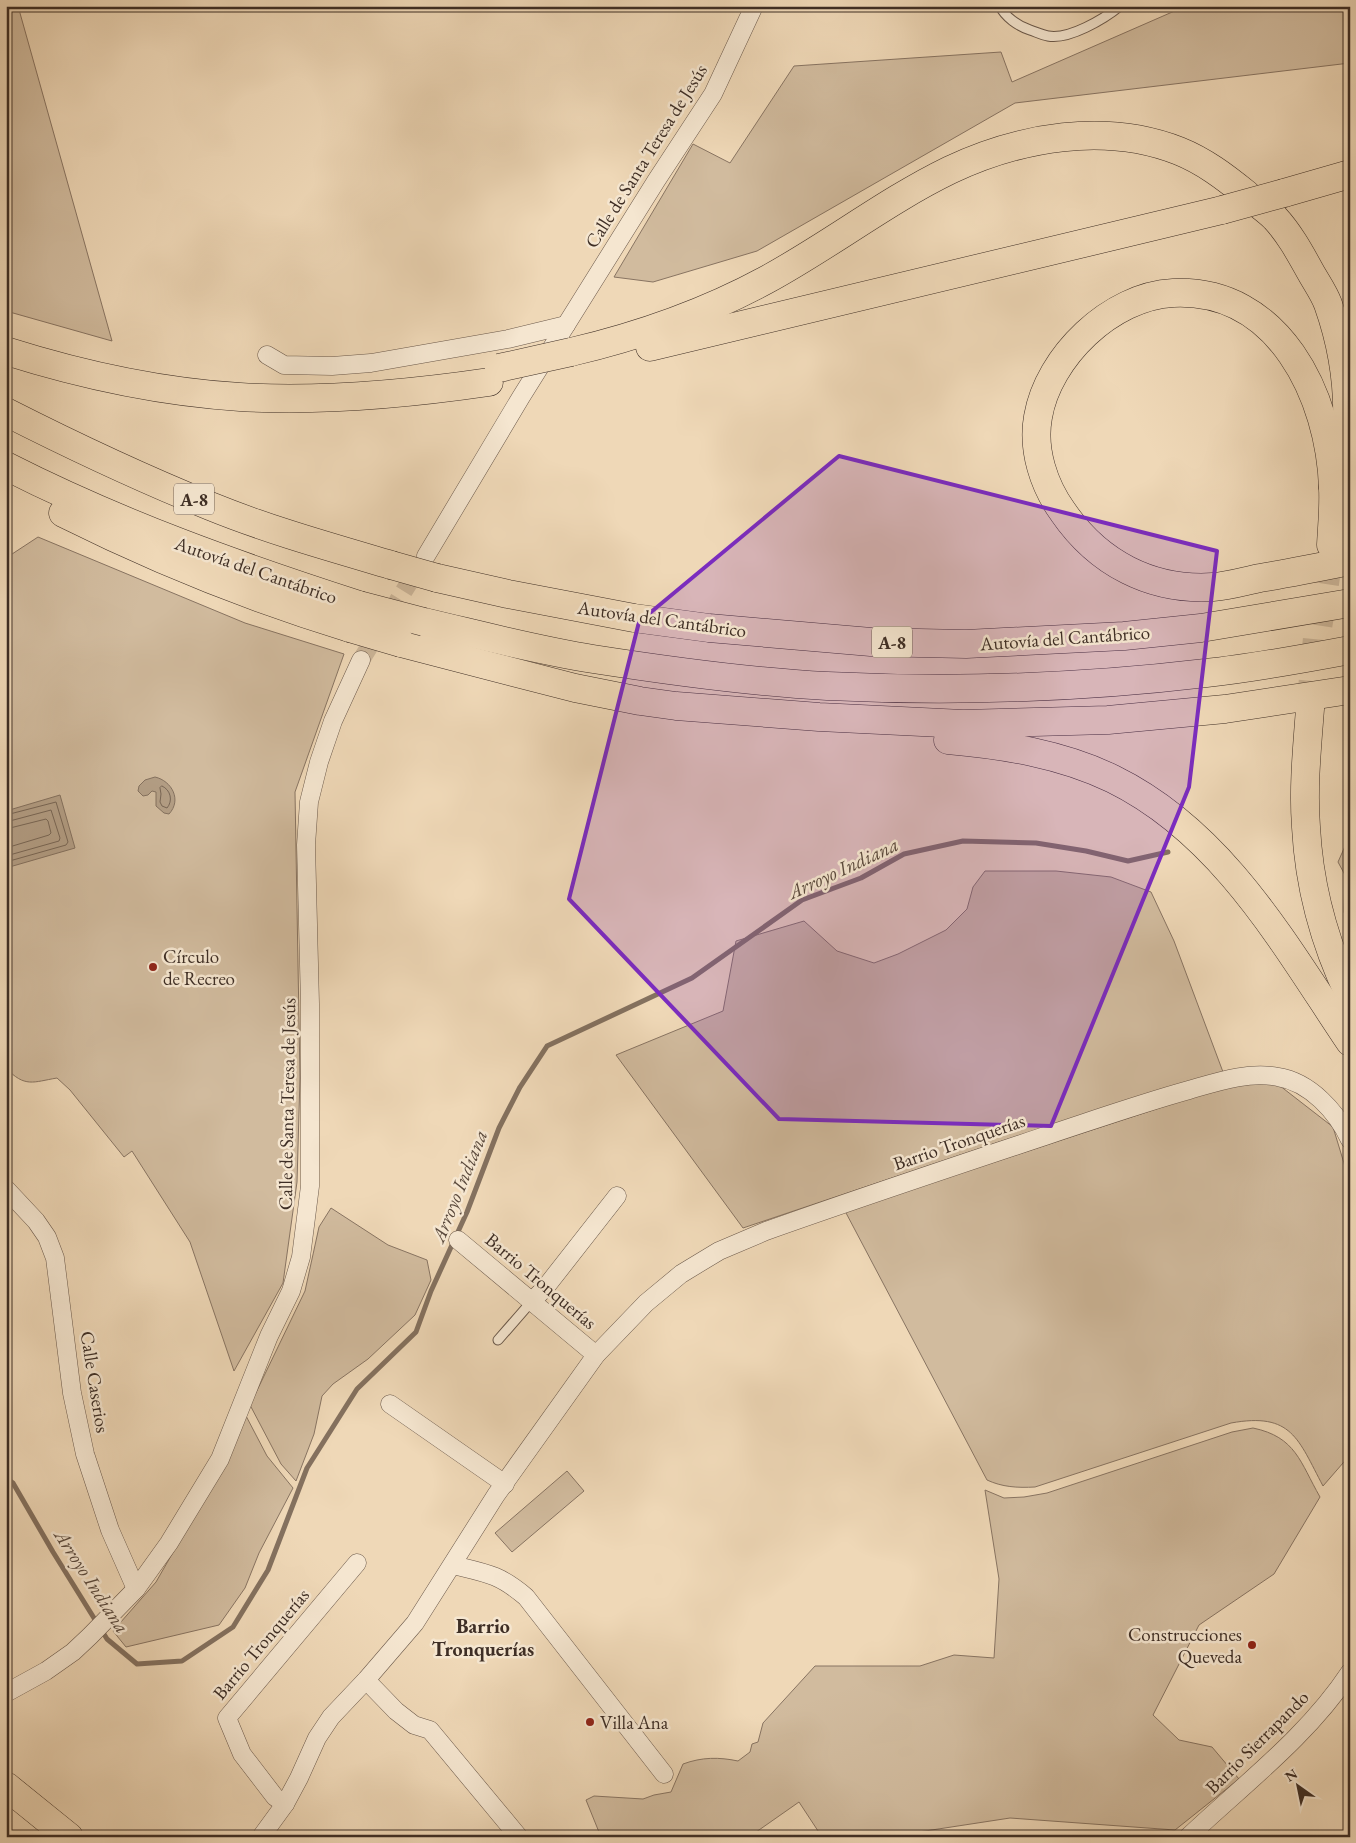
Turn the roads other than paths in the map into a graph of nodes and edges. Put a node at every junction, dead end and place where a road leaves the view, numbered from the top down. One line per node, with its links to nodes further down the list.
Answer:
1 (754, 6): 5 (street, Calle de Santa Teresa de Jesús)
2 (1000, 6): 3 (lane)
3 (1120, 6)
4 (1350, 174): 8 (main road, bridge)
5 (566, 325): 7 (street); 14 (street, Calle de Santa Teresa de Jesús)
6 (6, 351): 8 (main road, bridge)
7 (267, 355)
8 (564, 361): 12 (main road)
9 (6, 412): 14 (main road, Autovía del Cantábrico / A-8, bridge)
10 (6, 466): 16 (main road, Autovía del Cantábrico / A-8)
11 (6, 484): 16 (main road)
12 (1333, 487): 13 (main road); 13 (main road)
13 (1340, 553)
14 (431, 567): 15 (main road, Autovía del Cantábrico / A-8)
15 (1350, 603)
16 (354, 617): 17 (main road, Autovía del Cantábrico / A-8, bridge); 20 (main road, bridge)
17 (1350, 650)
18 (362, 660): 35 (street, Calle de Santa Teresa de Jesús)
19 (1350, 690): 20 (main road)
20 (676, 706): 23 (main road)
21 (1310, 709): 22 (main road)
22 (1350, 996)
23 (1350, 1042)
24 (1350, 1140): 30 (street, Barrio Tronquerías)
25 (6, 1189): 35 (street, Calle Caserios)
26 (617, 1196): 28 (street, Barrio Tronquerías)
27 (458, 1240): 28 (street, Barrio Tronquerías)
28 (532, 1301): 29 (lane); 30 (street, Barrio Tronquerías)
29 (498, 1340)
30 (596, 1355): 32 (street, Barrio Tronquerías)
31 (390, 1404): 32 (street)
32 (505, 1484): 34 (street, Barrio Tronquerías)
33 (357, 1563): 41 (street, Barrio Tronquerías)
34 (453, 1565): 37 (street, Barrio Tronquerías); 39 (street)
35 (136, 1589): 38 (street, Calle de Santa Teresa de Jesús)
36 (1350, 1672): 45 (street, Barrio Sierrapando)
37 (366, 1680): 41 (street, Barrio Tronquerías); 42 (street)
38 (6, 1693)
39 (664, 1774)
40 (6, 1786): 43 (main road)
41 (285, 1804): 44 (street, Barrio Tronquerías)
42 (518, 1836)
43 (68, 1837)
44 (261, 1837)
45 (1188, 1837)

